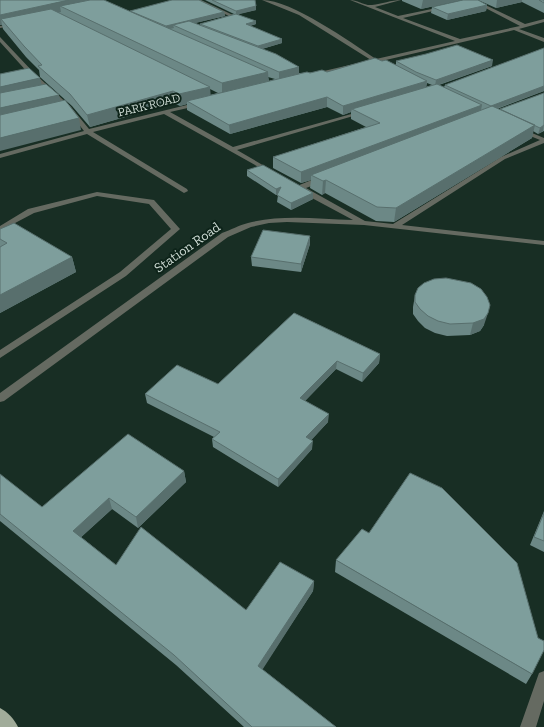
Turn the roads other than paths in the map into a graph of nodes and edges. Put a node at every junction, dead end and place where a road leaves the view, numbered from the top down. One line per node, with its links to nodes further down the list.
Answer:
1 (197, 0): 11 (street)
2 (264, 0): 19 (street)
3 (352, 0): 8 (street)
4 (399, 0): 8 (street)
5 (473, 0): 6 (street); 13 (street)
6 (465, 2)
7 (451, 5): 9 (street)
8 (369, 6): 9 (street)
9 (399, 17): 17 (street)
10 (544, 20): 13 (street)
11 (220, 21)
12 (23, 22): 14 (street)
13 (525, 26): 15 (street)
14 (0, 27)
15 (513, 28): 17 (street); 18 (street)
16 (0, 39): 23 (street)
17 (460, 40): 19 (street)
18 (544, 40)
19 (374, 60): 20 (street); 21 (street)
20 (388, 67)
21 (309, 76)
22 (207, 102): 26 (street, PARK ROAD)
23 (68, 108): 24 (street); 28 (street)
24 (61, 110)
25 (370, 111): 30 (street)
26 (165, 112): 28 (street, PARK ROAD); 30 (street)
27 (517, 128): 29 (street)
28 (88, 132): 31 (street, PARK ROAD); 34 (street)
29 (544, 141): 36 (street)
30 (231, 150): 32 (street)
31 (0, 156)
32 (279, 176)
33 (329, 176): 35 (street)
34 (184, 191)
35 (364, 223): 36 (street, Station Road); 40 (street, Station Road)
36 (395, 226): 38 (street, Station Road)
37 (0, 228): 39 (street)
38 (544, 243)
39 (0, 355)
40 (0, 398)
41 (544, 678): 44 (street)
42 (0, 716): 43 (main road)
43 (10, 727)
44 (528, 727)

